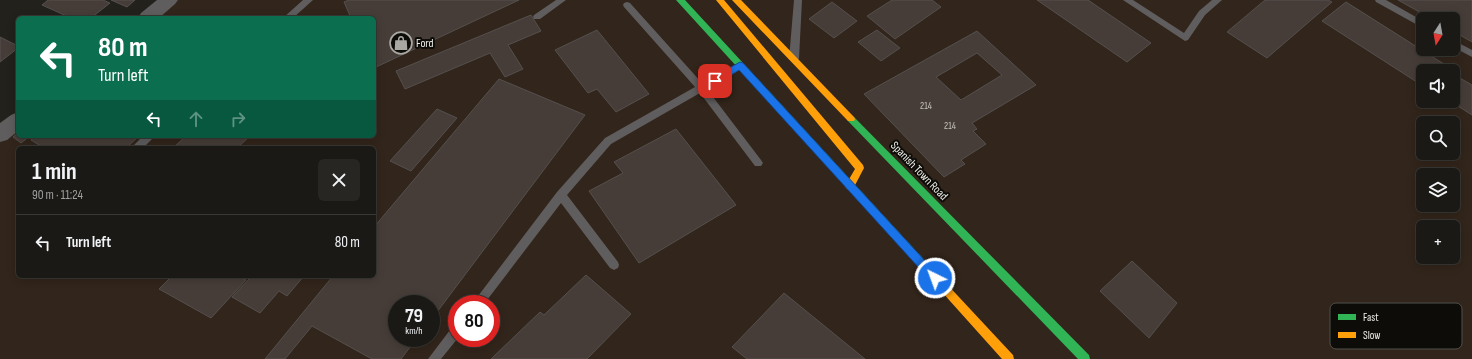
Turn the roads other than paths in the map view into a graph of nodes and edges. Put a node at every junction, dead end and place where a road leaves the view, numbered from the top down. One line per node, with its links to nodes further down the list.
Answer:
1 (169, 0): 12 (street)
2 (310, 0): 13 (lane)
3 (562, 0): 14 (lane)
4 (680, 0): 19 (highway)
5 (720, 0): 26 (highway)
6 (736, 0): 18 (highway, Spanish Town Road)
7 (798, 0): 18 (lane)
8 (1127, 0): 9 (lane)
9 (1218, 0)
10 (1379, 0): 15 (lane)
11 (627, 5): 20 (lane)
12 (149, 16)
13 (290, 16)
14 (537, 18)
15 (1416, 21)
16 (1460, 47): 17 (lane)
17 (1472, 54)
18 (794, 59): 33 (highway, Spanish Town Road)
19 (740, 66): 20 (lane); 26 (highway)
20 (701, 88): 25 (lane); 27 (lane)
21 (16, 122): 22 (street)
22 (0, 134)
23 (148, 138): 24 (lane)
24 (138, 146)
25 (758, 163)
26 (850, 186): 32 (highway)
27 (561, 195): 28 (lane); 29 (lane)
28 (614, 265)
29 (484, 295)
30 (448, 341): 31 (lane)
31 (434, 359)
32 (1009, 359)
33 (1085, 359)

